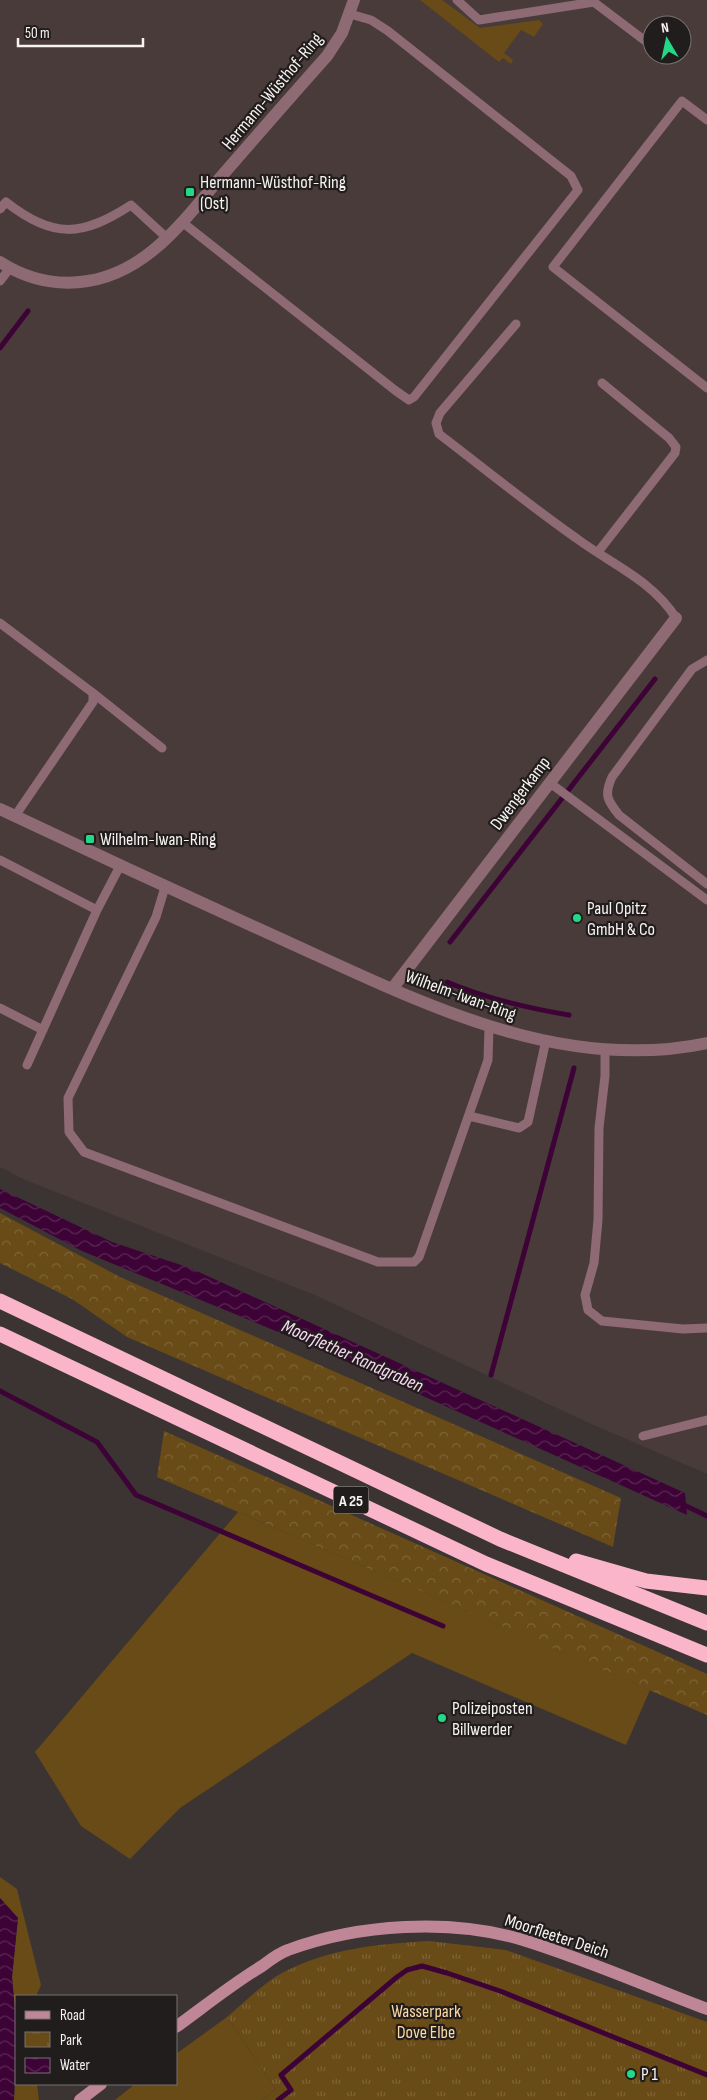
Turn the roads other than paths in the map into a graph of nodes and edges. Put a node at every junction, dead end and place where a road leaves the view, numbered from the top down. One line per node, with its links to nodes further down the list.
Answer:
1 (354, 0): 4 (street, Hermann-Wüsthof-Ring)
2 (457, 0): 3 (lane)
3 (593, 1): 5 (lane)
4 (350, 14): 8 (street, Hermann-Wüsthof-Ring); 8 (lane)
5 (642, 38)
6 (707, 120): 14 (lane)
7 (0, 209): 9 (lane)
8 (182, 222): 9 (street, Hermann-Wüsthof-Ring)
9 (167, 238): 10 (street, Hermann-Wüsthof-Ring)
10 (5, 265): 11 (lane)
11 (0, 281)
12 (516, 324): 15 (lane)
13 (602, 383): 15 (lane)
14 (707, 388)
15 (598, 552): 16 (lane)
16 (676, 618): 21 (street, Dwengerkamp)
17 (0, 623): 19 (lane)
18 (707, 660): 26 (lane)
19 (93, 693): 20 (lane); 23 (lane)
20 (162, 748)
21 (554, 786): 28 (lane); 30 (street, Dwengerkamp)
22 (0, 809): 23 (street, Wilhelm-Iwan-Ring)
23 (15, 816): 25 (street, Wilhelm-Iwan-Ring)
24 (0, 860): 29 (lane)
25 (120, 866): 27 (street, Wilhelm-Iwan-Ring); 29 (lane)
26 (707, 884)
27 (165, 887): 30 (street, Wilhelm-Iwan-Ring); 38 (lane)
28 (707, 900)
29 (97, 910): 33 (lane)
30 (392, 989): 32 (street, Wilhelm-Iwan-Ring)
31 (0, 1008): 33 (lane)
32 (489, 1028): 34 (street, Wilhelm-Iwan-Ring); 38 (lane)
33 (43, 1030): 37 (lane)
34 (546, 1040): 36 (street, Wilhelm-Iwan-Ring); 38 (lane)
35 (707, 1044): 36 (street, Wilhelm-Iwan-Ring)
36 (605, 1049): 40 (lane)
37 (27, 1065)
38 (469, 1116)
39 (0, 1301): 44 (highway, A 25)
40 (707, 1328)
41 (0, 1334): 47 (highway, A 25)
42 (707, 1420): 43 (lane)
43 (643, 1436)
44 (500, 1539): 45 (highway); 46 (highway, A 25)
45 (707, 1588)
46 (707, 1623)
47 (707, 1655)
48 (707, 2009): 49 (street, Moorfleeter Deich)
49 (178, 2026)
50 (100, 2085): 51 (street)
51 (80, 2100)

